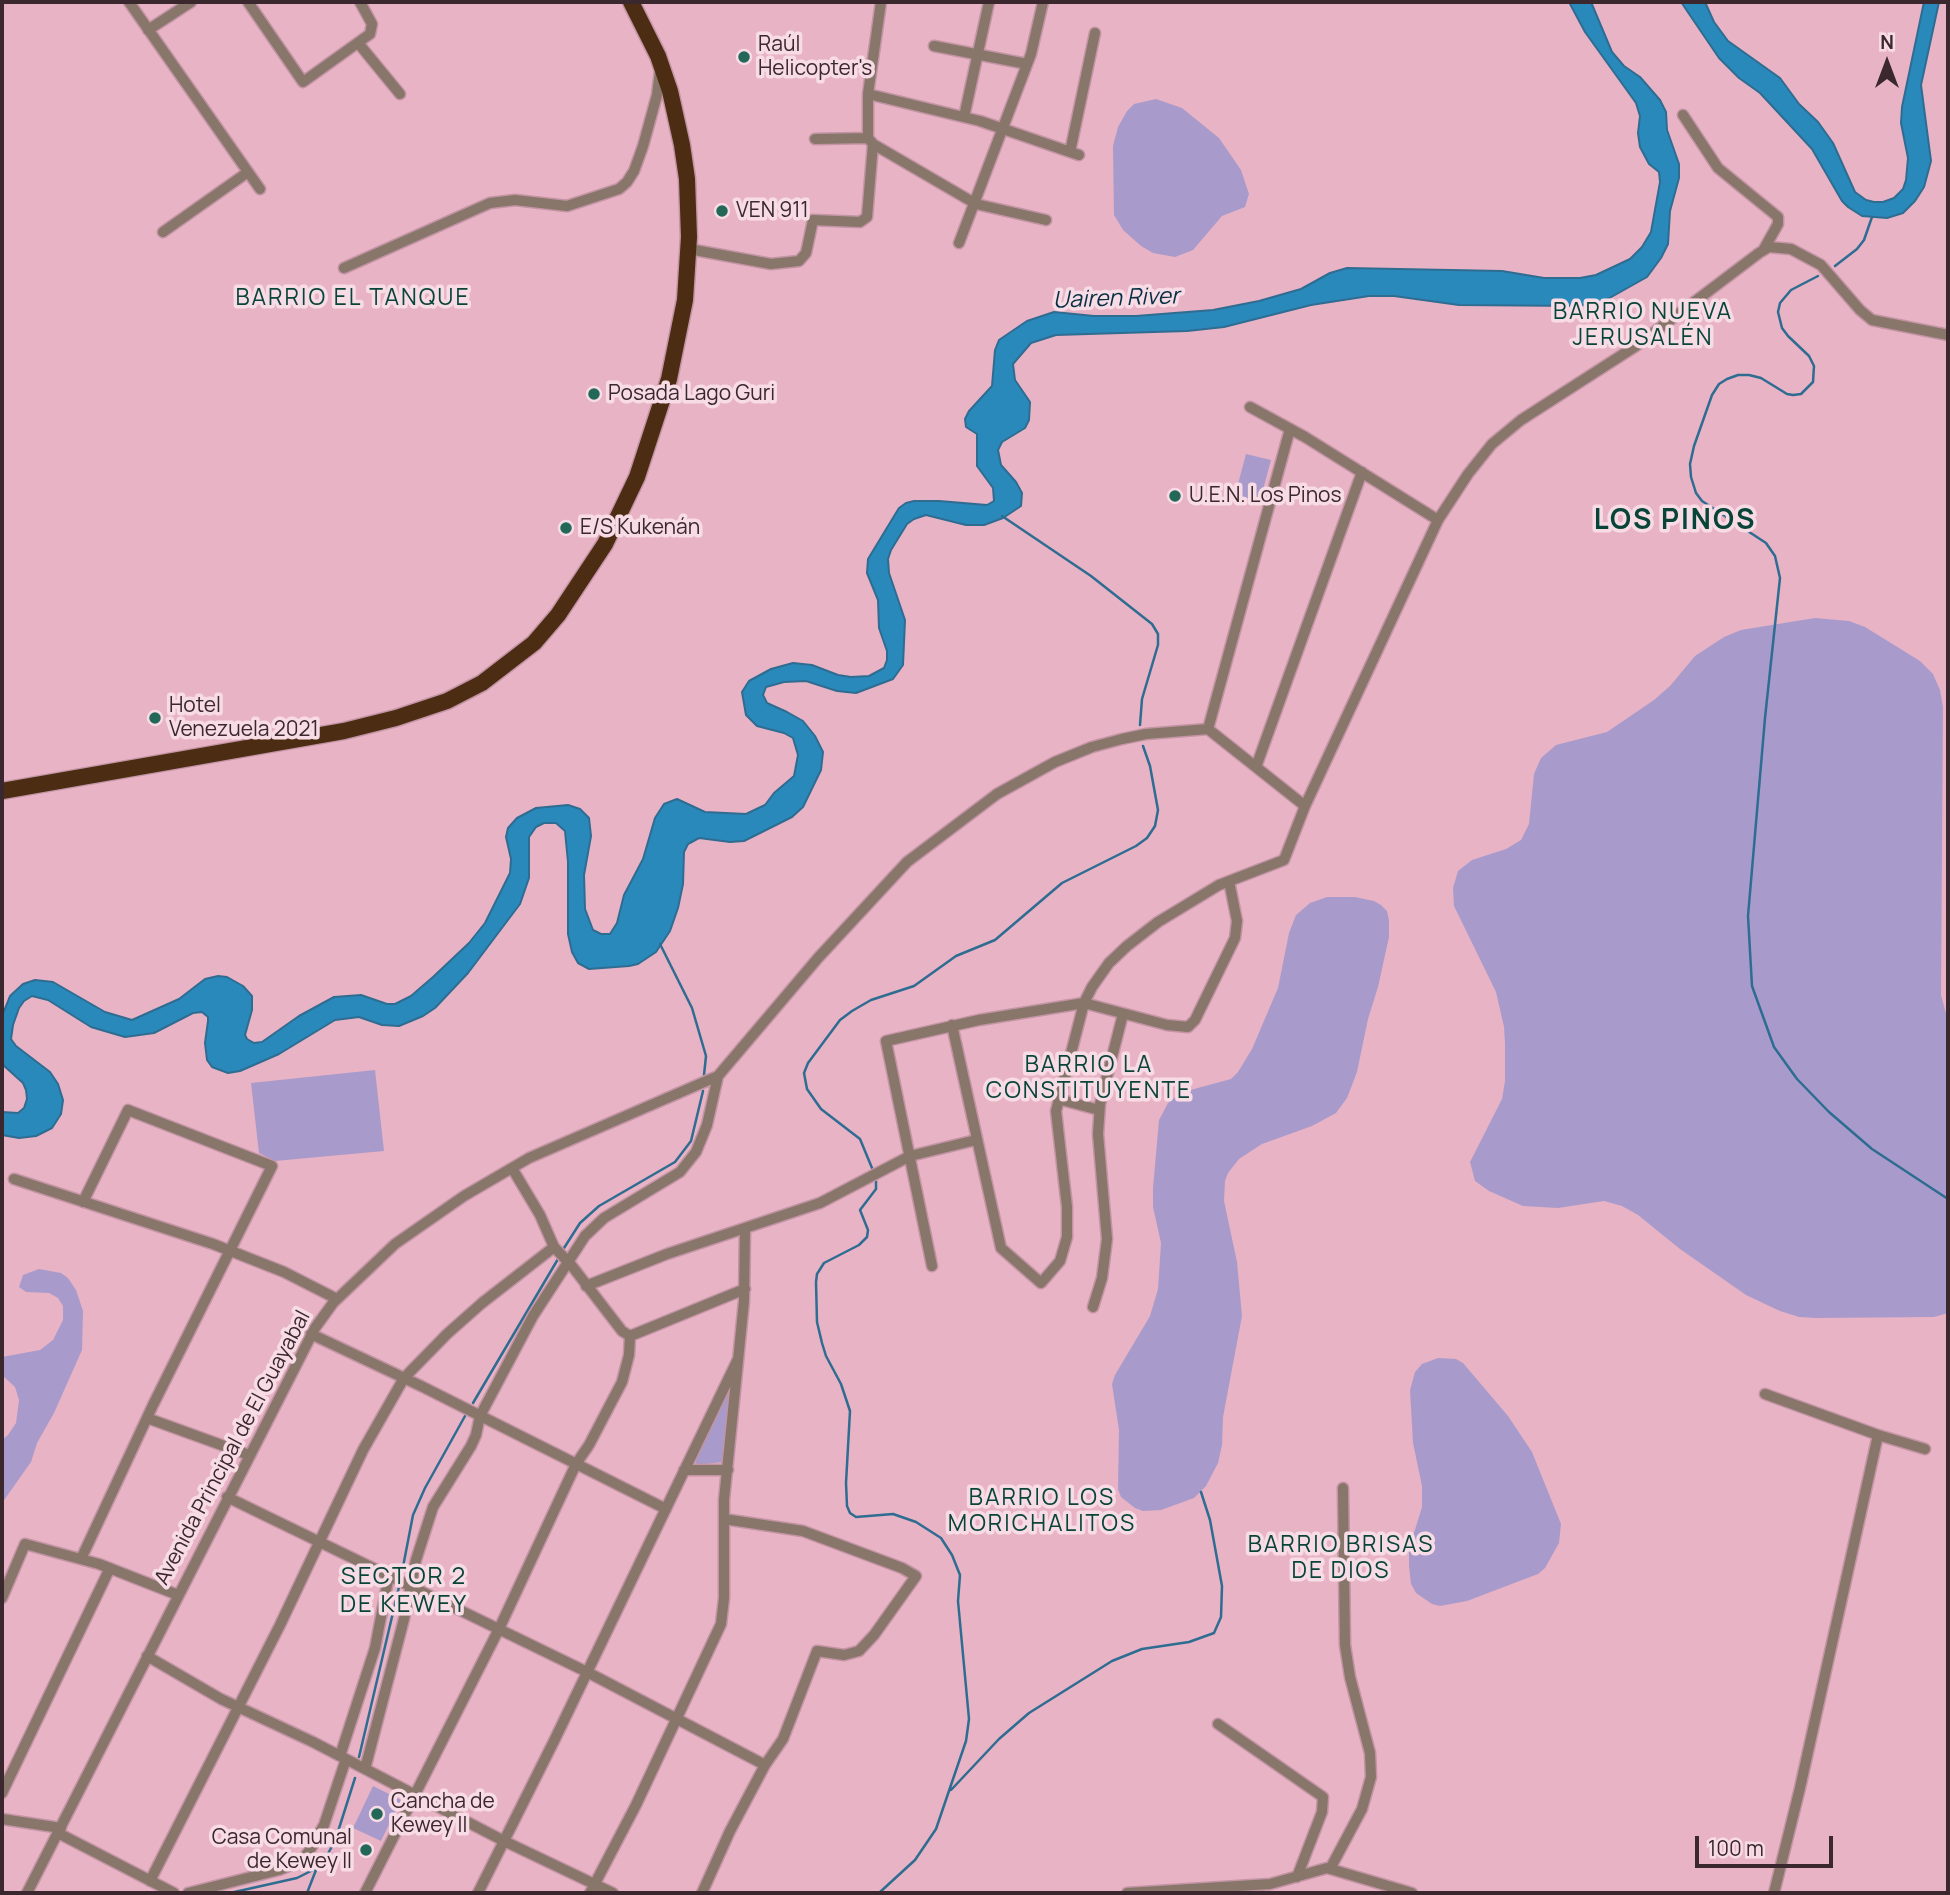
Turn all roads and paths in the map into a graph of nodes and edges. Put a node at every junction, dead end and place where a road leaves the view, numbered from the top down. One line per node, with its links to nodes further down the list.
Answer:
1 (129, 2): 9 (street)
2 (191, 2): 9 (street)
3 (248, 2): 11 (street)
4 (360, 2): 11 (street)
5 (631, 2): 15 (highway)
6 (881, 2): 17 (street)
7 (989, 2): 13 (street)
8 (1043, 2): 14 (street)
9 (148, 30): 23 (street)
10 (1095, 33): 20 (street)
11 (359, 44): 16 (street)
12 (934, 46): 13 (street)
13 (977, 54): 14 (street); 19 (street)
14 (1027, 64): 20 (street)
15 (661, 65): 29 (highway); 31 (street)
16 (400, 94)
17 (868, 94): 19 (street); 22 (street)
18 (1683, 115): 30 (street)
19 (964, 117): 20 (street)
20 (1003, 128): 25 (street)
21 (815, 139): 22 (street)
22 (870, 141): 25 (street); 29 (street)
23 (248, 172): 24 (street); 27 (street)
24 (260, 189)
25 (973, 203): 26 (street); 28 (street)
26 (1046, 220)
27 (163, 232)
28 (959, 243)
29 (689, 249): 39 (highway)
30 (1764, 249): 32 (street); 36 (street)
31 (344, 268)
32 (1948, 335)
33 (1250, 407): 34 (street)
34 (1290, 429): 35 (street); 37 (street)
35 (1362, 472): 36 (street); 38 (street)
36 (1438, 520): 40 (street)
37 (1209, 729): 38 (street); 45 (street, Avenida Principal de El Guayabal)
38 (1256, 767): 40 (street)
39 (2, 791)
40 (1304, 806): 41 (street)
41 (1228, 881): 42 (street); 43 (street)
42 (1084, 1003): 43 (street); 44 (street); 46 (street)
43 (1123, 1014): 47 (street)
44 (952, 1025): 48 (street); 49 (street)
45 (718, 1076): 50 (street, Avenida Principal de El Guayabal); 56 (street)
46 (1058, 1099): 47 (street); 48 (street)
47 (1099, 1110): 61 (street)
48 (976, 1140): 49 (street)
49 (910, 1156): 53 (street); 57 (street)
50 (512, 1168): 54 (street); 60 (street, Avenida Principal de El Guayabal)
51 (14, 1179): 52 (street)
52 (83, 1202): 55 (street); 55 (street)
53 (745, 1228): 58 (street); 59 (street)
54 (554, 1247): 56 (street); 65 (street)
55 (229, 1250): 60 (street); 68 (street)
56 (567, 1262): 58 (street); 67 (street)
57 (932, 1266)
58 (586, 1286): 63 (street)
59 (745, 1289): 63 (street); 64 (street)
60 (337, 1299): 62 (street, Avenida Principal de El Guayabal)
61 (1093, 1307)
62 (312, 1334): 65 (street); 71 (street, Avenida Principal de El Guayabal)
63 (629, 1336): 72 (street)
64 (740, 1355): 73 (street); 74 (street)
65 (404, 1378): 67 (street); 79 (street)
66 (1765, 1394): 69 (street)
67 (480, 1416): 72 (street); 83 (street)
68 (147, 1418): 71 (street); 80 (street)
69 (1878, 1435): 70 (street); 113 (street)
70 (1925, 1449)
71 (249, 1455): 76 (street, Avenida Principal de El Guayabal)
72 (576, 1464): 77 (street); 86 (street)
73 (684, 1470): 74 (street); 77 (street)
74 (728, 1470): 78 (street)
75 (1343, 1488): 100 (street)
76 (227, 1497): 79 (street); 84 (street, Avenida Principal de El Guayabal)
77 (666, 1510): 88 (street)
78 (724, 1519): 90 (street); 93 (street)
79 (318, 1541): 82 (street); 89 (street)
80 (82, 1559): 81 (street); 85 (street)
81 (110, 1568): 84 (street); 95 (street)
82 (389, 1575): 83 (street); 92 (street)
83 (412, 1586): 86 (street); 94 (street)
84 (178, 1595): 87 (street, Avenida Principal de El Guayabal)
85 (2, 1598)
86 (499, 1629): 88 (street); 96 (street)
87 (147, 1656): 89 (street); 98 (street, Avenida Principal de El Guayabal)
88 (587, 1672): 90 (street); 99 (street)
89 (238, 1706): 92 (street); 102 (street)
90 (675, 1717): 93 (street); 103 (street)
91 (1217, 1724): 101 (street)
92 (343, 1758): 94 (street); 106 (street)
93 (765, 1765): 110 (street)
94 (365, 1769): 96 (street)
95 (2, 1793)
96 (415, 1795): 99 (street); 107 (street)
97 (2, 1819): 98 (street)
98 (59, 1830): 102 (street); 104 (street, Avenida Principal de El Guayabal)
99 (504, 1841): 103 (street); 108 (street)
100 (1330, 1869): 101 (street); 112 (street)
101 (1297, 1877): 111 (street)
102 (150, 1881): 105 (street)
103 (592, 1889): 109 (street)
104 (27, 1893)
105 (174, 1893)
106 (188, 1893)
107 (365, 1893)
108 (478, 1893)
109 (613, 1893)
110 (702, 1893)
111 (1126, 1893)
112 (1412, 1893)
113 (1773, 1893)

